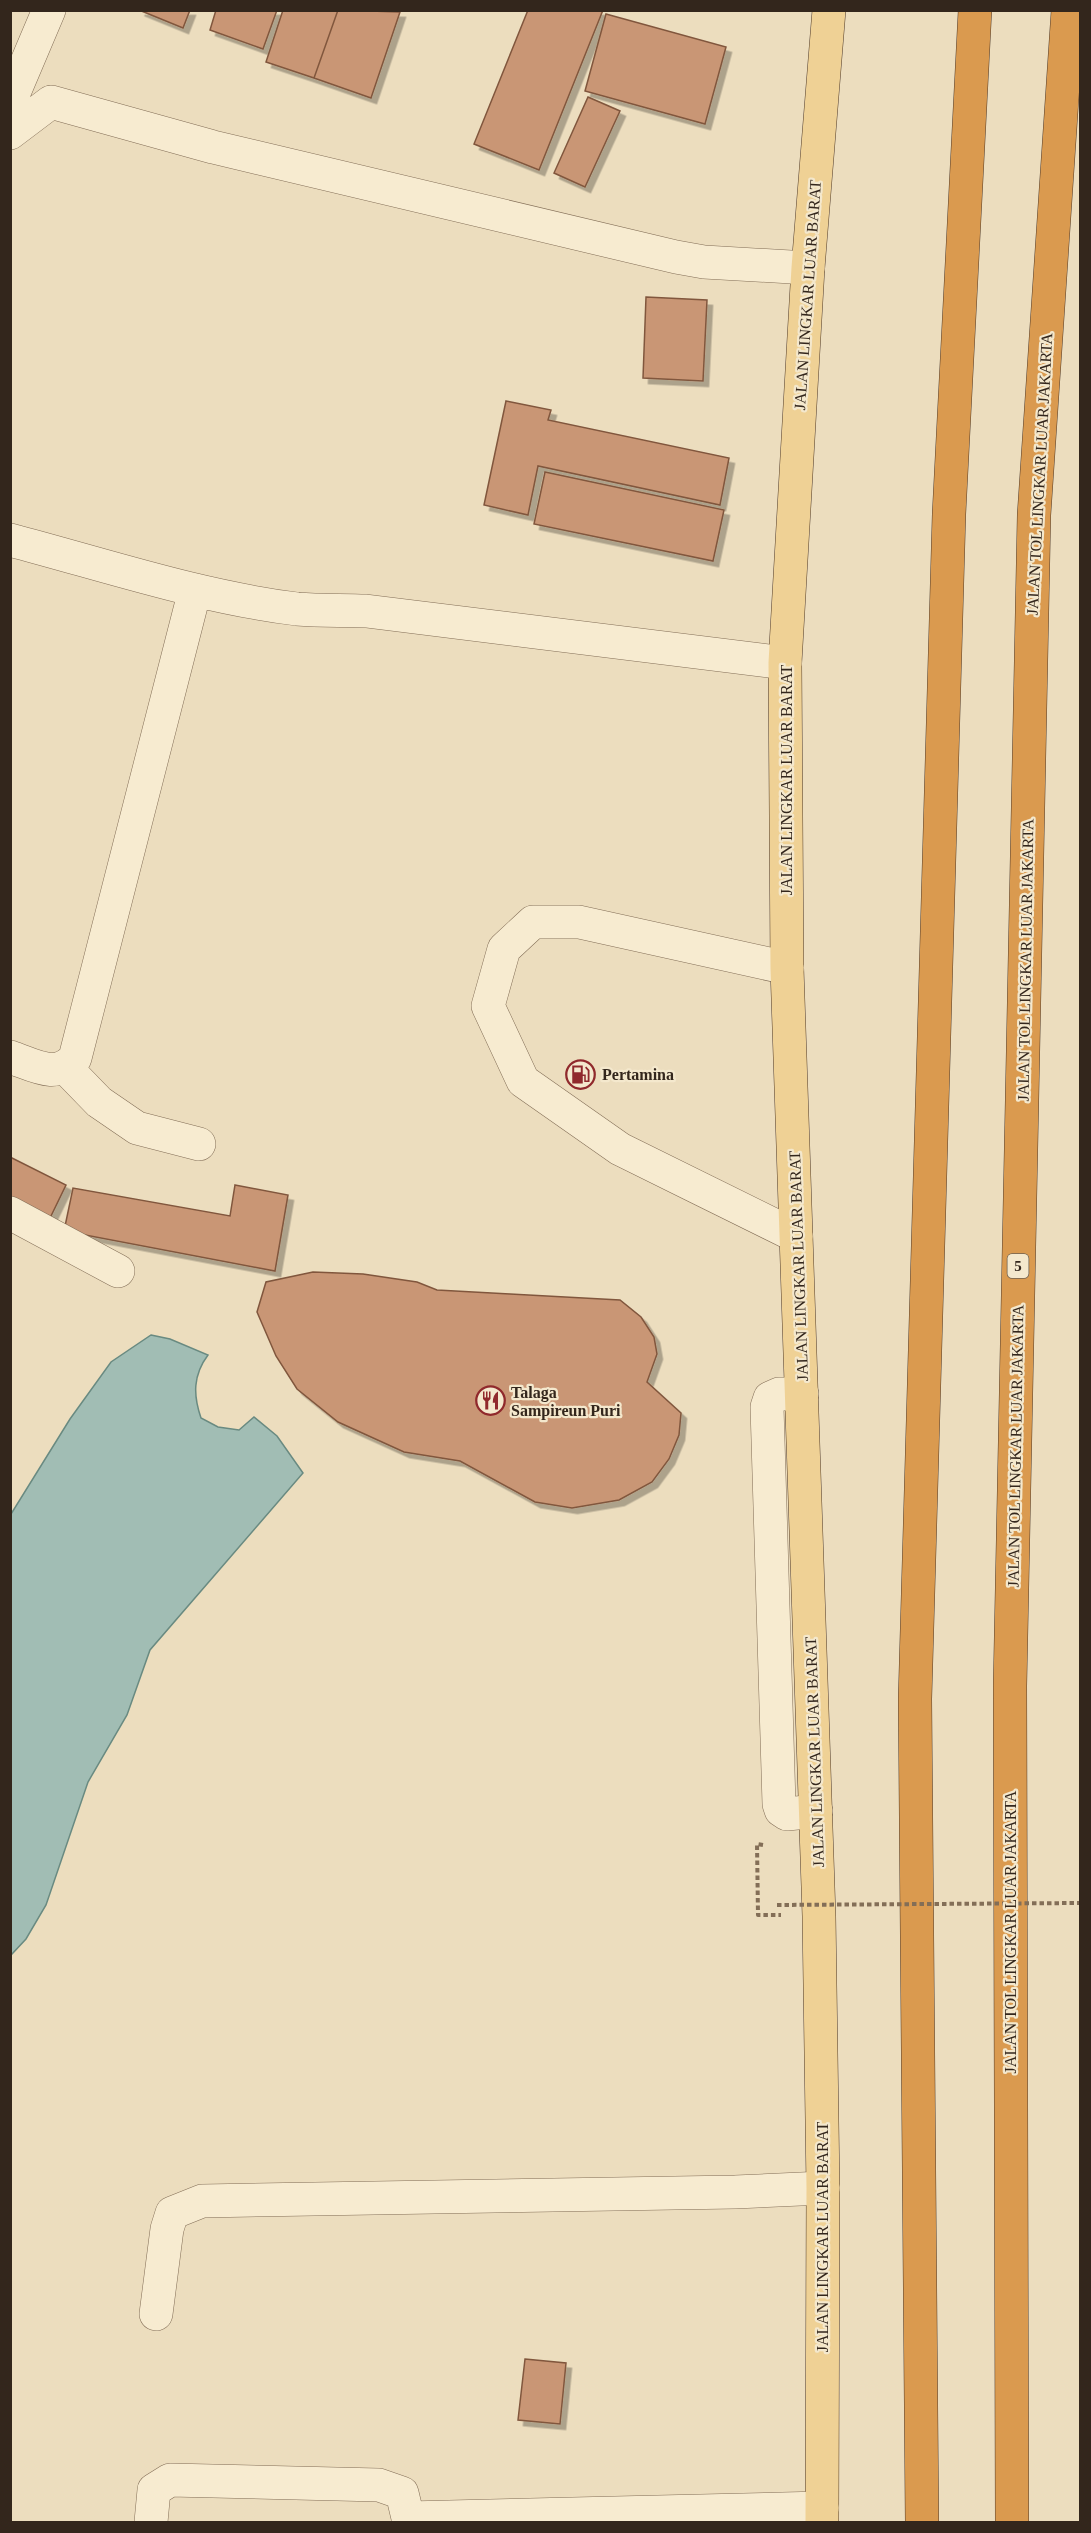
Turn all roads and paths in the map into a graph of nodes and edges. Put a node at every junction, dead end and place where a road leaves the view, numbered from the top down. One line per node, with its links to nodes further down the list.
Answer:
1 (49, 10): 5 (street)
2 (829, 10): 7 (main road, JALAN LINGKAR LUAR BARAT)
3 (975, 10): 28 (highway)
4 (1068, 10): 29 (highway, JALAN TOL LINGKAR LUAR JAKARTA / 5)
5 (10, 102)
6 (10, 133): 7 (street)
7 (808, 268): 10 (main road, JALAN LINGKAR LUAR BARAT)
8 (10, 540): 9 (street)
9 (195, 590): 10 (street); 13 (street)
10 (785, 663): 11 (main road, JALAN LINGKAR LUAR BARAT)
11 (787, 968): 16 (main road, JALAN LINGKAR LUAR BARAT); 16 (street)
12 (10, 1057): 13 (street)
13 (66, 1068): 14 (street)
14 (199, 1144)
15 (10, 1213): 17 (street)
16 (796, 1236): 22 (main road, JALAN LINGKAR LUAR BARAT)
17 (118, 1270)
18 (766, 1845): 21 (path)
19 (777, 1893): 20 (path, bridge)
20 (1080, 1903)
21 (758, 1915)
22 (823, 2188): 23 (street); 24 (main road, JALAN LINGKAR LUAR BARAT)
23 (156, 2314)
24 (822, 2515): 25 (street)
25 (690, 2517): 26 (street)
26 (408, 2520): 27 (street)
27 (151, 2523)
28 (922, 2523)
29 (1011, 2523)

